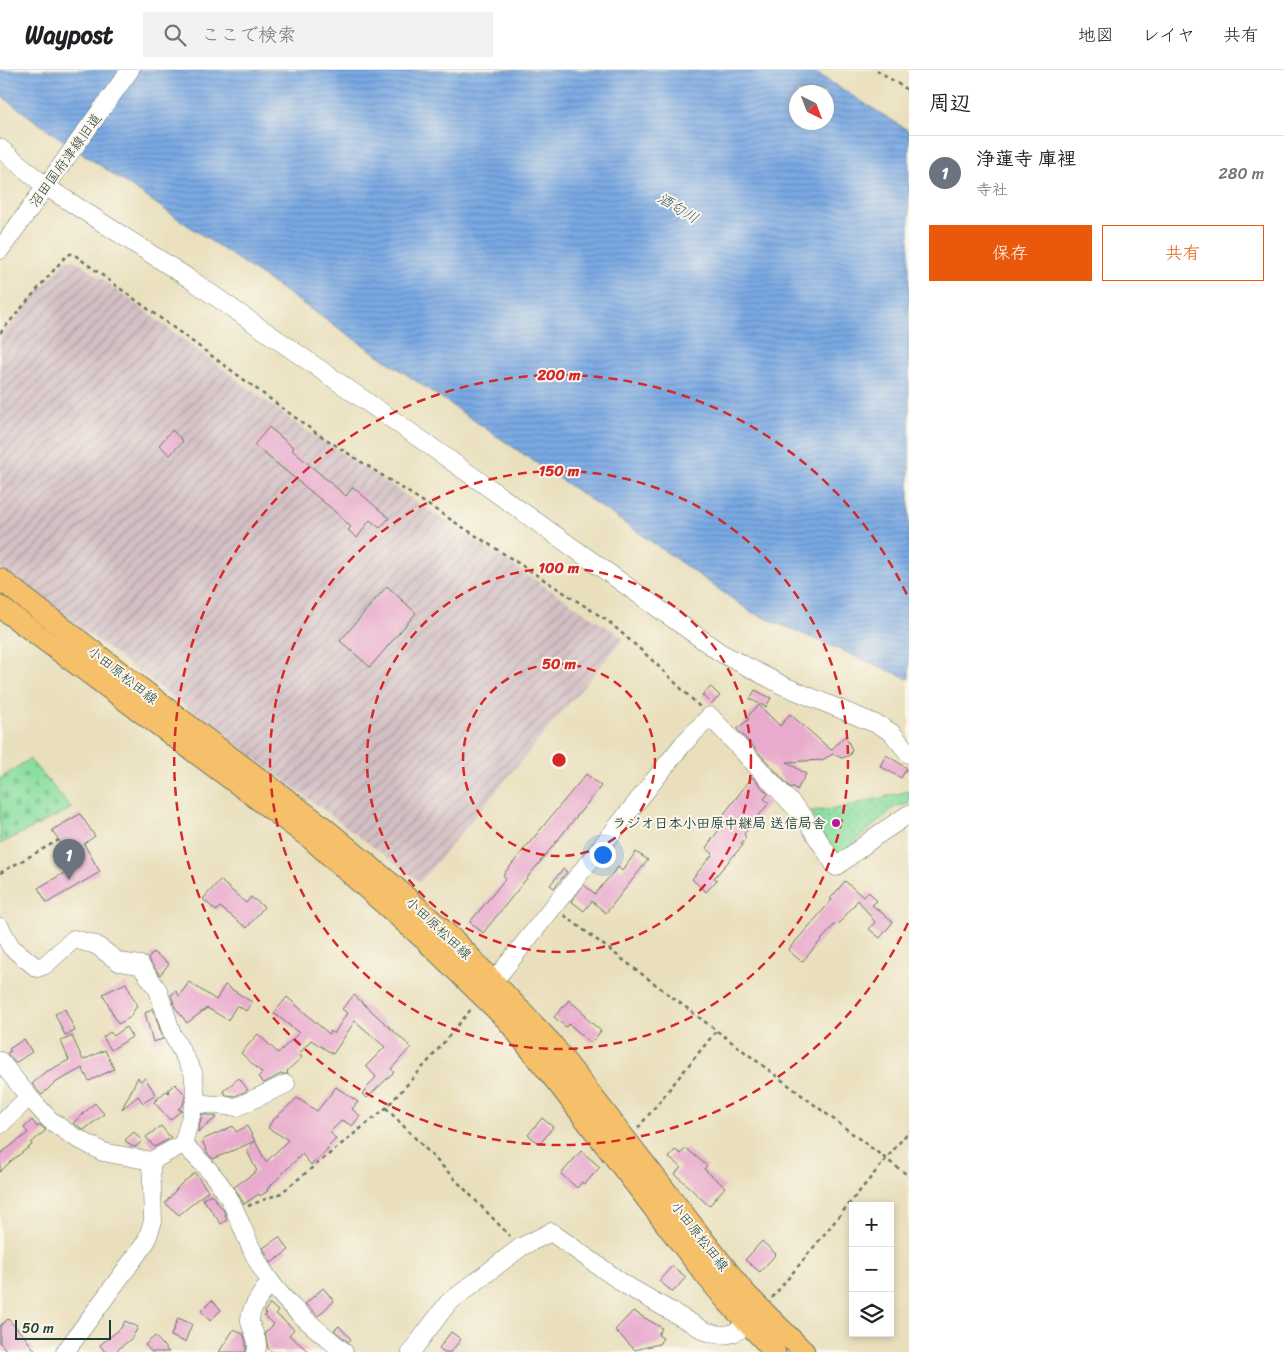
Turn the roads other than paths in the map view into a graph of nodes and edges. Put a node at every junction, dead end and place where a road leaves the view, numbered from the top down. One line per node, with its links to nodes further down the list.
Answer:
1 (130, 70): 3 (street, 沼田国府津線旧道)
2 (0, 148): 3 (street)
3 (45, 186): 4 (street, 沼田国府津線旧道); 7 (street)
4 (0, 250)
5 (0, 579): 12 (main road, 小田原松田線)
6 (0, 607): 12 (main road, 小田原松田線)
7 (881, 726): 8 (street); 9 (street)
8 (909, 738)
9 (909, 754)
10 (909, 814): 12 (street)
11 (3, 939): 16 (street)
12 (488, 988): 21 (main road, 小田原松田線); 21 (main road, 小田原松田線)
13 (0, 1061): 15 (street)
14 (286, 1084): 16 (street)
15 (29, 1097): 17 (street); 19 (street)
16 (195, 1103): 18 (street)
17 (0, 1125)
18 (183, 1144): 19 (street); 20 (street)
19 (151, 1161): 22 (street)
20 (270, 1282): 23 (street); 24 (street)
21 (755, 1317): 25 (street); 26 (main road, 小田原松田線); 27 (main road, 小田原松田線)
22 (65, 1352)
23 (256, 1352)
24 (344, 1352)
25 (411, 1352)
26 (775, 1352)
27 (804, 1352)

